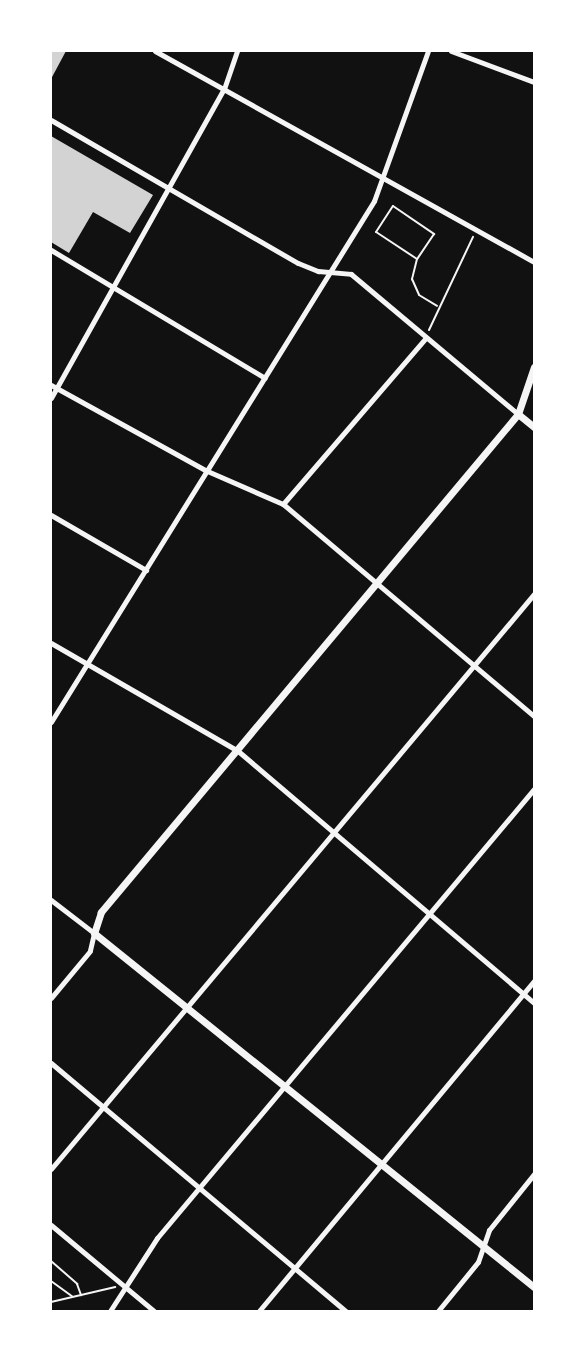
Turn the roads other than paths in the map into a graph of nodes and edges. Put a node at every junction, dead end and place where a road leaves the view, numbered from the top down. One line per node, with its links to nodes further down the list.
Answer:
1 (155, 51): 6 (street)
2 (237, 51): 6 (street)
3 (428, 51): 8 (street)
4 (451, 51): 5 (street)
5 (534, 82)
6 (224, 89): 8 (street); 9 (street)
7 (51, 120): 9 (street)
8 (383, 180): 11 (street); 12 (street)
9 (170, 186): 12 (street); 13 (street)
10 (51, 250): 13 (street)
11 (534, 262)
12 (331, 270): 14 (street); 16 (street)
13 (114, 285): 16 (street); 17 (street)
14 (426, 338): 19 (street); 22 (street)
15 (534, 366): 19 (street)
16 (265, 377): 21 (street)
17 (54, 387): 18 (street); 21 (street)
18 (51, 398)
19 (518, 414): 20 (street); 25 (street)
20 (534, 427)
21 (205, 470): 22 (street); 24 (street)
22 (284, 504): 25 (street)
23 (51, 515): 24 (street)
24 (146, 570): 28 (street)
25 (378, 584): 29 (street); 32 (street)
26 (534, 594): 29 (street)
27 (51, 643): 28 (street)
28 (86, 664): 31 (street); 32 (street)
29 (474, 665): 30 (street); 34 (street)
30 (534, 716)
31 (51, 722)
32 (238, 751): 34 (street); 37 (street)
33 (534, 789): 36 (street)
34 (334, 831): 36 (street); 42 (street)
35 (51, 900): 37 (street)
36 (429, 912): 39 (street); 44 (street)
37 (94, 933): 40 (street); 42 (street)
38 (534, 981): 39 (street)
39 (524, 993): 41 (street); 46 (street)
40 (51, 998)
41 (534, 1003)
42 (188, 1006): 44 (street); 45 (street)
43 (51, 1063): 45 (street)
44 (285, 1086): 46 (street); 49 (street)
45 (103, 1107): 47 (street); 49 (street)
46 (383, 1164): 51 (street); 52 (street)
47 (51, 1169)
48 (534, 1174): 51 (street)
49 (200, 1187): 52 (street); 53 (street)
50 (51, 1225): 53 (street)
51 (483, 1247): 54 (street); 59 (street)
52 (294, 1268): 57 (street); 58 (street)
53 (123, 1286): 55 (street); 56 (street)
54 (534, 1287)
55 (110, 1311)
56 (154, 1311)
57 (259, 1311)
58 (345, 1311)
59 (438, 1311)

